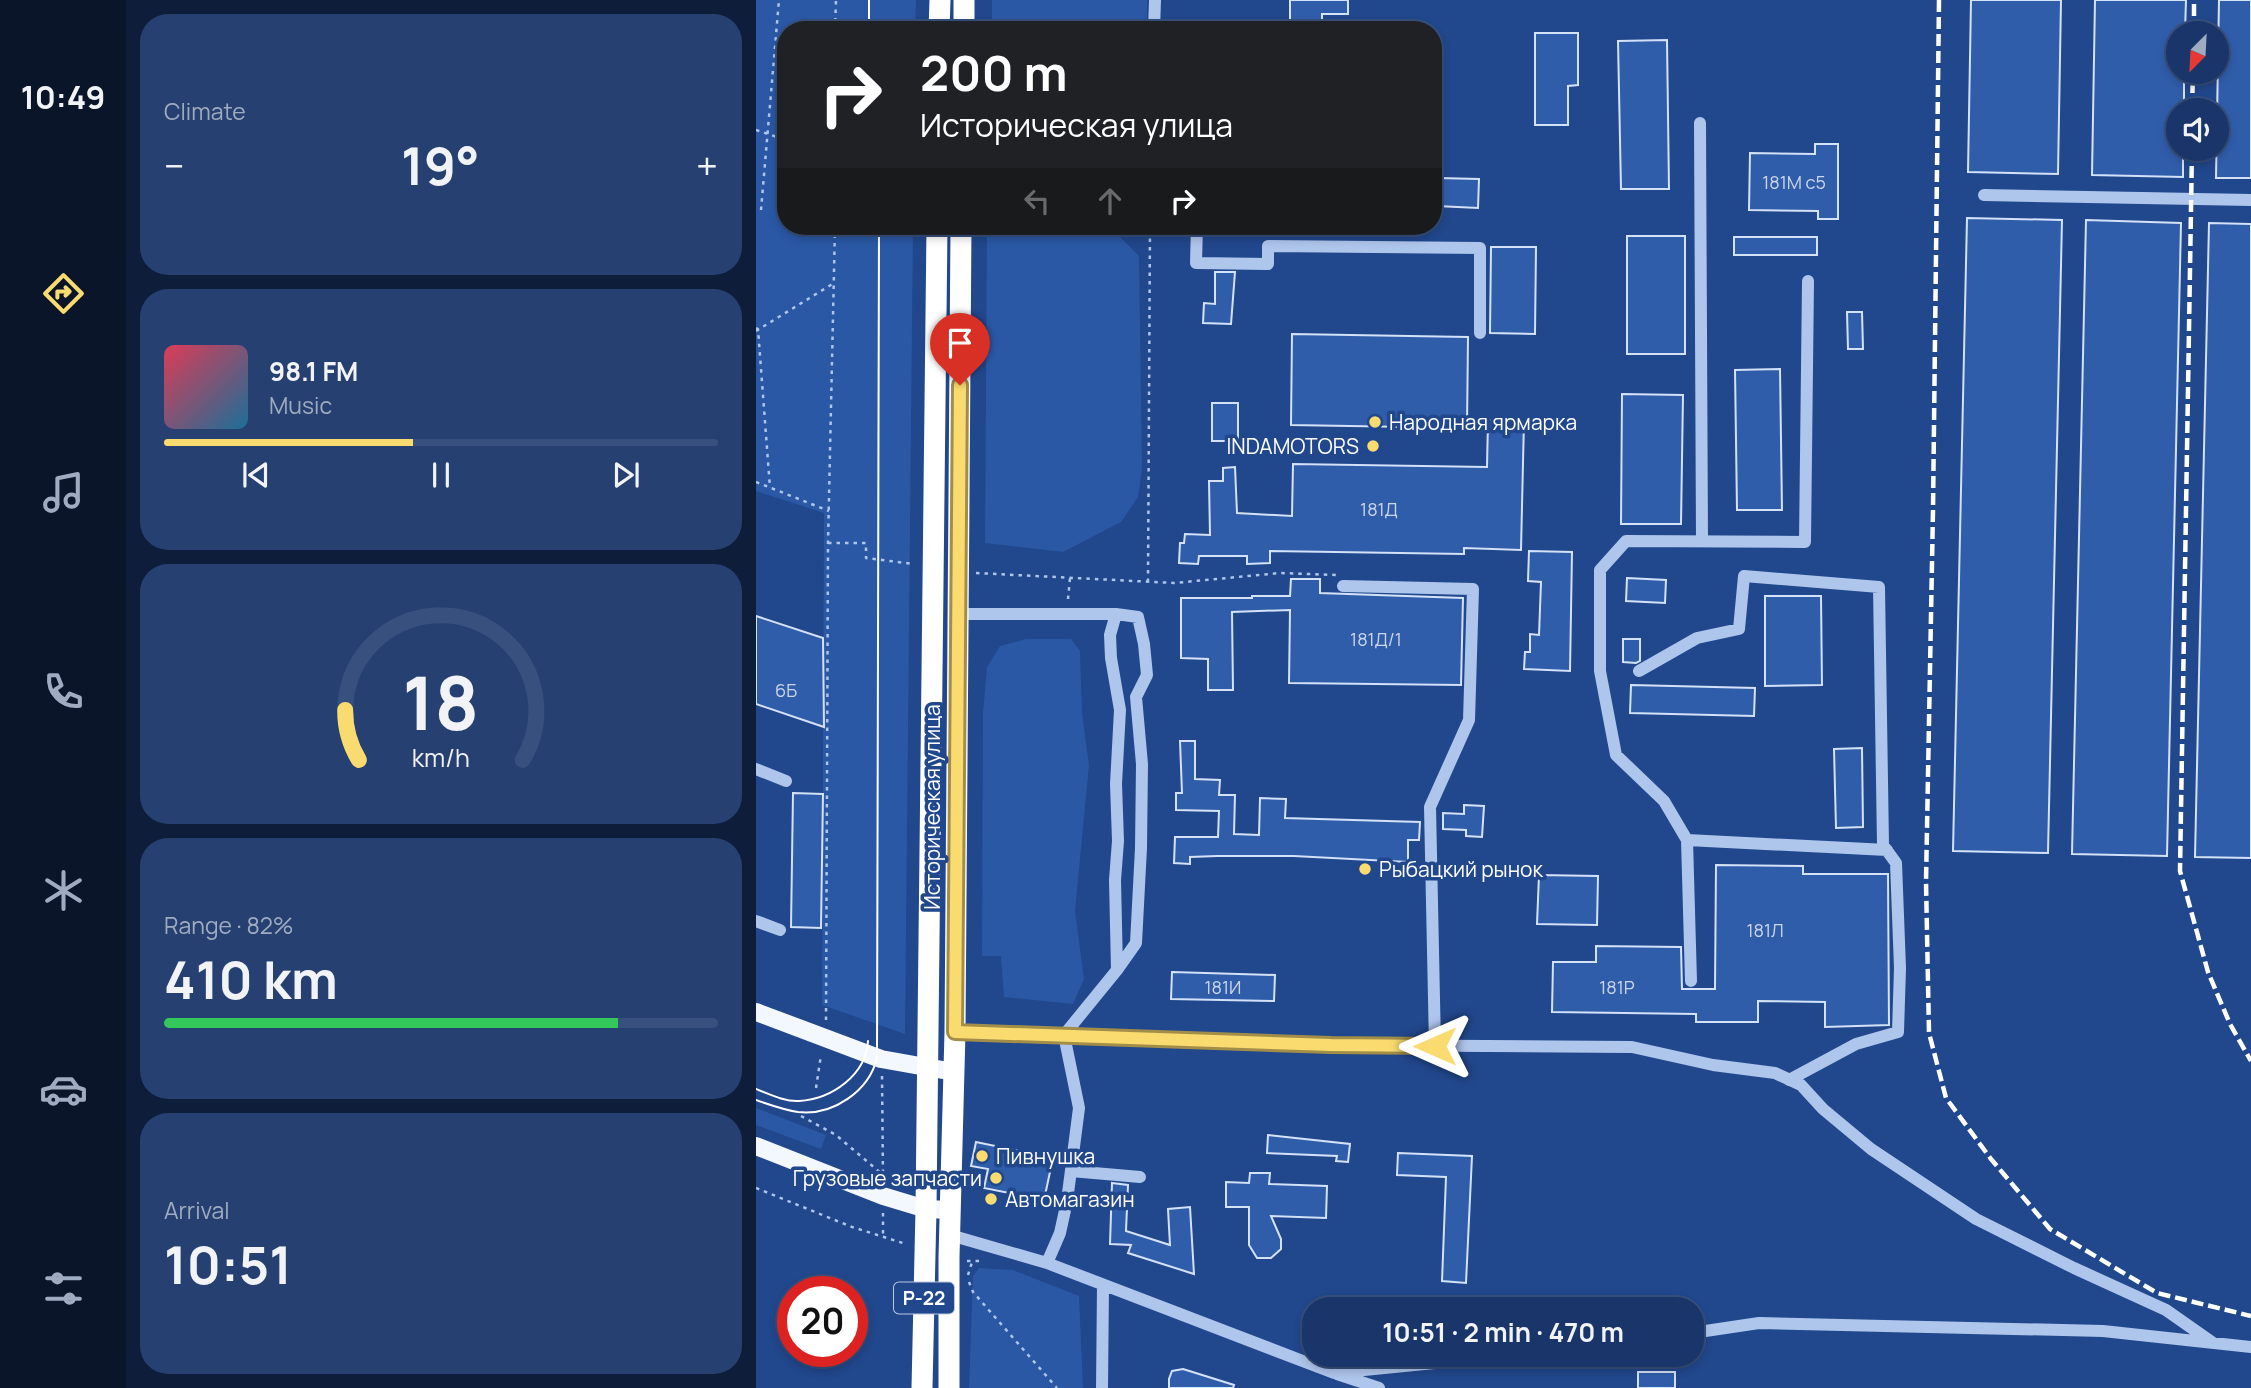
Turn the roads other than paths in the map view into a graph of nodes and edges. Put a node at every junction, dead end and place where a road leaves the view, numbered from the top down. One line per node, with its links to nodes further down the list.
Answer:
1 (940, 0): 4 (highway)
2 (964, 0): 5 (highway)
3 (1155, 0): 6 (street)
4 (939, 21)
5 (964, 21)
6 (1154, 21)
7 (1700, 122): 15 (street)
8 (1984, 195): 9 (street)
9 (2251, 200)
10 (937, 235): 34 (highway, Историческая улица / Р-22)
11 (961, 235): 17 (highway, Историческая улица / Р-22)
12 (1197, 235): 14 (street)
13 (1808, 281): 15 (street)
14 (1480, 333)
15 (1702, 541): 23 (street)
16 (1345, 581): 33 (street)
17 (958, 614): 18 (street); 31 (highway, Историческая улица / Р-22)
18 (1116, 614): 22 (street); 24 (street)
19 (1639, 671): 25 (street)
20 (756, 769): 21 (street)
21 (786, 781)
22 (1140, 834): 24 (street); 28 (street)
23 (1687, 840): 25 (street); 29 (street)
24 (1118, 841): 28 (street)
25 (1887, 850): 36 (street)
26 (756, 921): 27 (street)
27 (780, 930)
28 (1117, 970): 32 (street)
29 (1691, 981)
30 (756, 1012): 34 (main road)
31 (955, 1032): 32 (street); 35 (highway, Историческая улица / Р-22)
32 (1064, 1035): 33 (street); 38 (street)
33 (1435, 1046): 36 (street)
34 (927, 1068): 35 (main road); 40 (highway, Историческая улица / Р-22)
35 (954, 1072): 41 (highway, Историческая улица / Р-22)
36 (1789, 1080): 46 (street)
37 (756, 1146): 40 (main road)
38 (1071, 1171): 39 (street); 43 (street)
39 (1140, 1177)
40 (926, 1209): 41 (main road); 50 (highway, Историческая улица / Р-22)
41 (951, 1210): 42 (highway, Историческая улица / Р-22)
42 (950, 1235): 43 (street); 51 (highway, Историческая улица / Р-22)
43 (1047, 1263): 44 (street)
44 (1103, 1286): 49 (street); 52 (street)
45 (1704, 1331): 46 (street)
46 (2214, 1343): 47 (street)
47 (2251, 1347)
48 (1394, 1367): 49 (street)
49 (1334, 1373): 53 (street)
50 (922, 1388)
51 (949, 1388)
52 (1102, 1388)
53 (1379, 1388)

